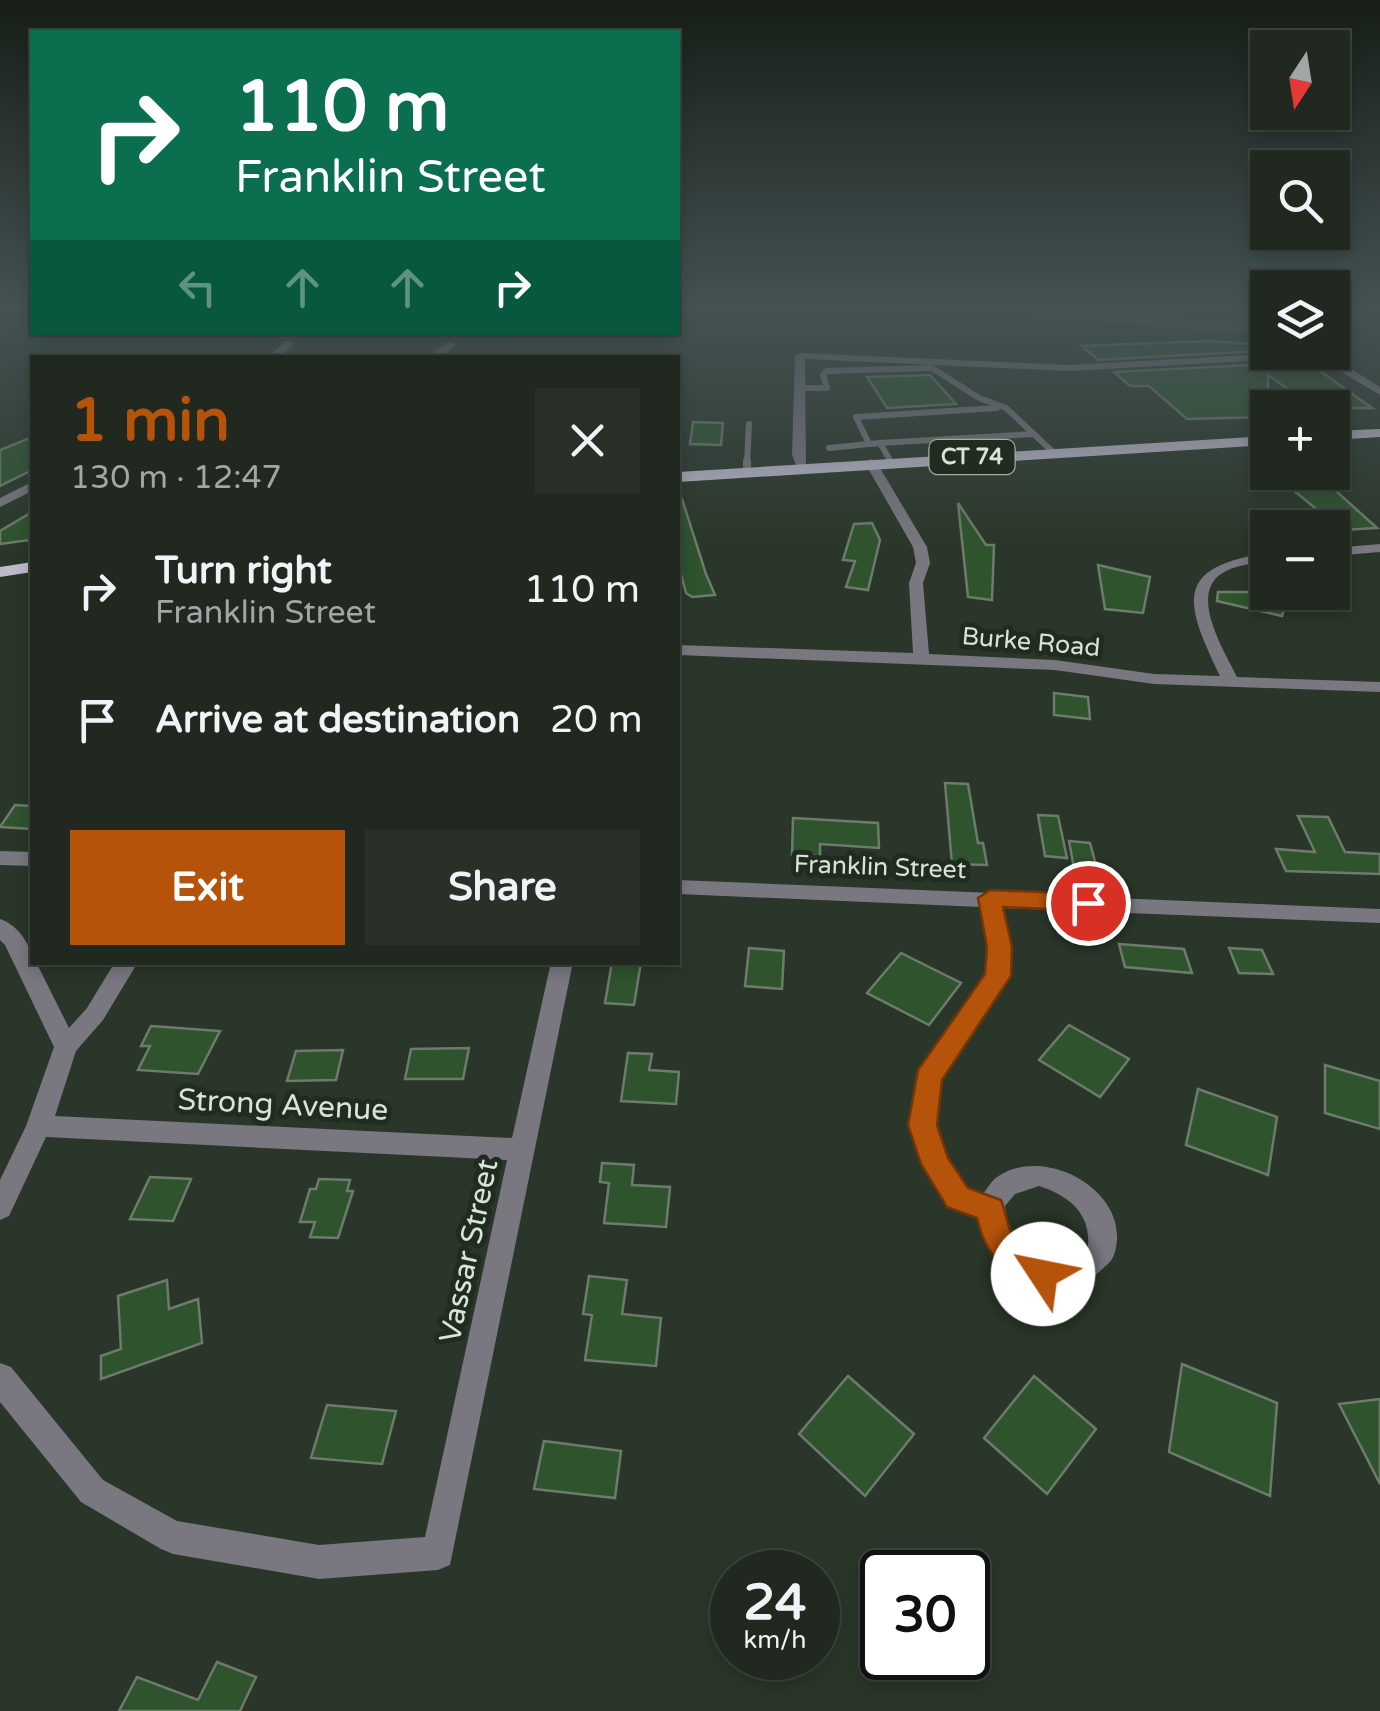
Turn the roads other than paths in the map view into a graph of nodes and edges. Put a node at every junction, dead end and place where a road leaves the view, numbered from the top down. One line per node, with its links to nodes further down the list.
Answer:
1 (799, 390): 15 (street)
2 (966, 390): 3 (lane)
3 (1006, 408): 6 (lane); 10 (lane)
4 (750, 424): 16 (lane)
5 (1380, 433): 7 (main road)
6 (1033, 434): 9 (lane); 12 (lane)
7 (1350, 435)
8 (1250, 441): 12 (main road, CT 74)
9 (880, 443): 10 (lane); 13 (lane)
10 (869, 444): 11 (lane)
11 (829, 448)
12 (1052, 452): 13 (main road, CT 74)
13 (891, 462): 14 (main road, CT 74)
14 (871, 463): 15 (main road, CT 74); 26 (street)
15 (802, 467): 16 (main road, CT 74)
16 (747, 472): 17 (main road, CT 74)
17 (680, 477)
18 (30, 487): 19 (street)
19 (0, 503)
20 (1380, 548): 21 (street)
21 (1350, 550)
22 (1250, 560): 27 (street)
23 (30, 567): 24 (main road)
24 (0, 572)
25 (680, 650): 26 (street, Burke Road)
26 (921, 658): 27 (street, Burke Road)
27 (1232, 683): 28 (street, Burke Road)
28 (1380, 688)
29 (0, 858): 30 (street)
30 (30, 859)
31 (680, 887): 32 (street, Franklin Street)
32 (990, 898): 33 (street, Franklin Street); 41 (street)
33 (1380, 916)
34 (0, 927): 37 (street)
35 (125, 965): 37 (street)
36 (561, 965): 39 (street, Vassar Street)
37 (66, 1047): 38 (street)
38 (39, 1126): 39 (street, Strong Avenue); 40 (street)
39 (524, 1150): 42 (street, Vassar Street)
40 (0, 1208)
41 (990, 1209)
42 (0, 1378)

